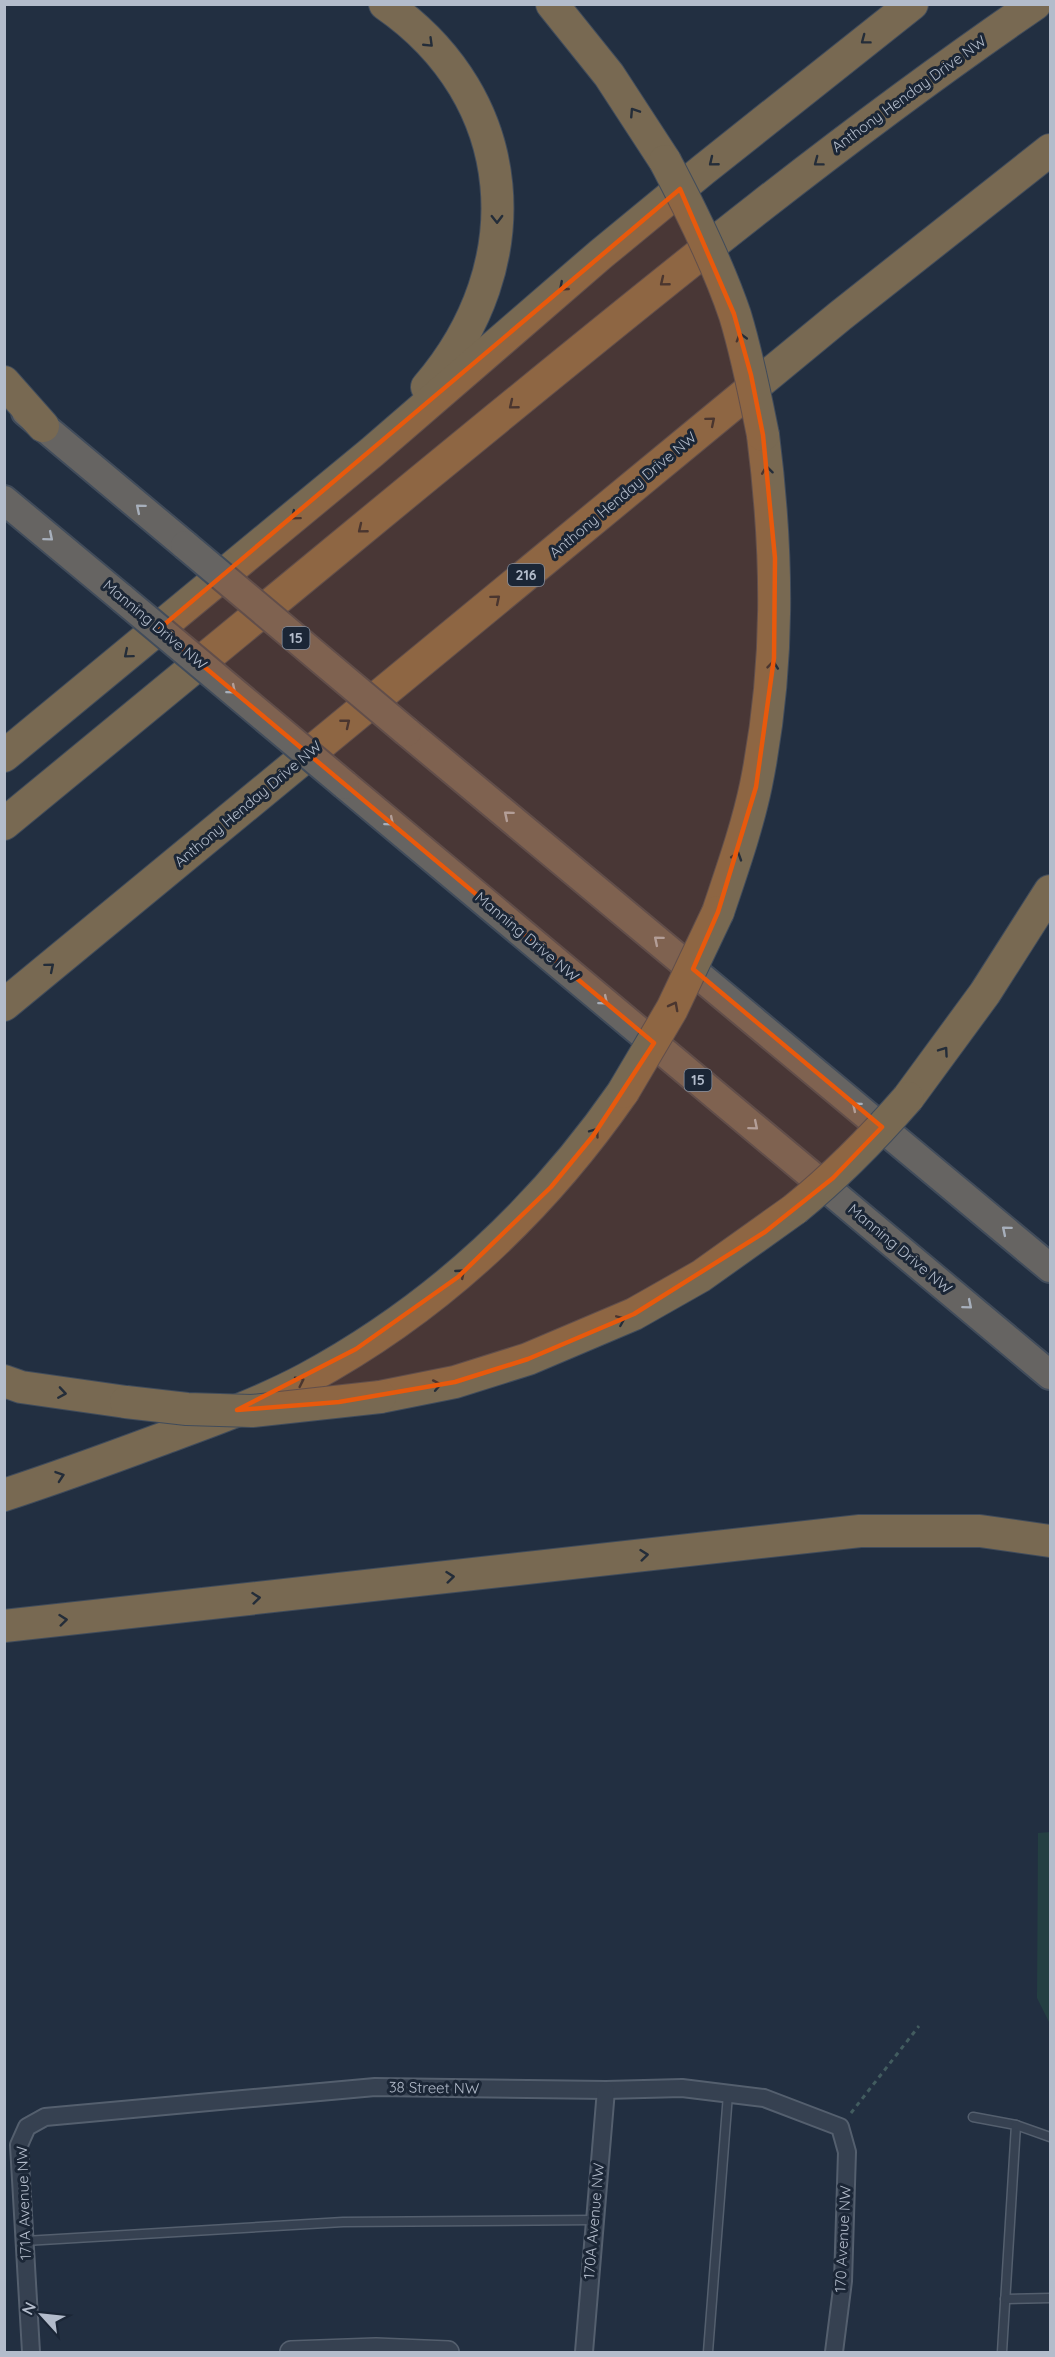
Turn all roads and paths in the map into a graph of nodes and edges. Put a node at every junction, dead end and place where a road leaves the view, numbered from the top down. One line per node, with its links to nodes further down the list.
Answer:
1 (385, 4): 9 (highway, one-way to 9)
2 (552, 4): 18 (highway, one-way to 2, bridge)
3 (912, 4): 9 (highway, one-way to 9)
4 (1035, 4): 12 (highway, Anthony Henday Drive NW, one-way to 12)
5 (1050, 150): 14 (highway, Anthony Henday Drive NW / 216, one-way to 5)
6 (4, 382): 8 (highway)
7 (4, 394): 8 (highway, 15)
8 (43, 426): 15 (highway, 15, one-way to 8, bridge)
9 (372, 452): 11 (highway, one-way to 11)
10 (4, 500): 16 (highway, Manning Drive NW / 15, one-way to 16, bridge)
11 (4, 756)
12 (4, 824)
13 (1050, 891): 17 (highway, one-way to 13, bridge)
14 (4, 1005)
15 (1050, 1268)
16 (1050, 1375)
17 (4, 1381)
18 (4, 1495)
19 (1050, 1541): 20 (highway, one-way to 19)
20 (4, 1626)
21 (920, 2026): 27 (path)
22 (606, 2090): 23 (street, 38 Street NW); 26 (street, 38 Street NW); 29 (street, 170A Avenue NW)
23 (728, 2094): 27 (street, 38 Street NW); 37 (lane)
24 (973, 2117): 25 (lane)
25 (1016, 2125): 28 (lane); 32 (lane)
26 (27, 2127): 30 (street, 171A Avenue NW)
27 (840, 2127): 38 (street, 170 Avenue NW)
28 (1050, 2137)
29 (593, 2220): 30 (lane); 36 (street, 170A Avenue NW)
30 (25, 2241): 33 (street, 171A Avenue NW)
31 (1050, 2298): 32 (lane)
32 (1005, 2299): 39 (lane)
33 (31, 2352)
34 (291, 2352): 35 (street)
35 (448, 2352)
36 (584, 2352)
37 (708, 2352)
38 (834, 2352)
39 (1002, 2352)

